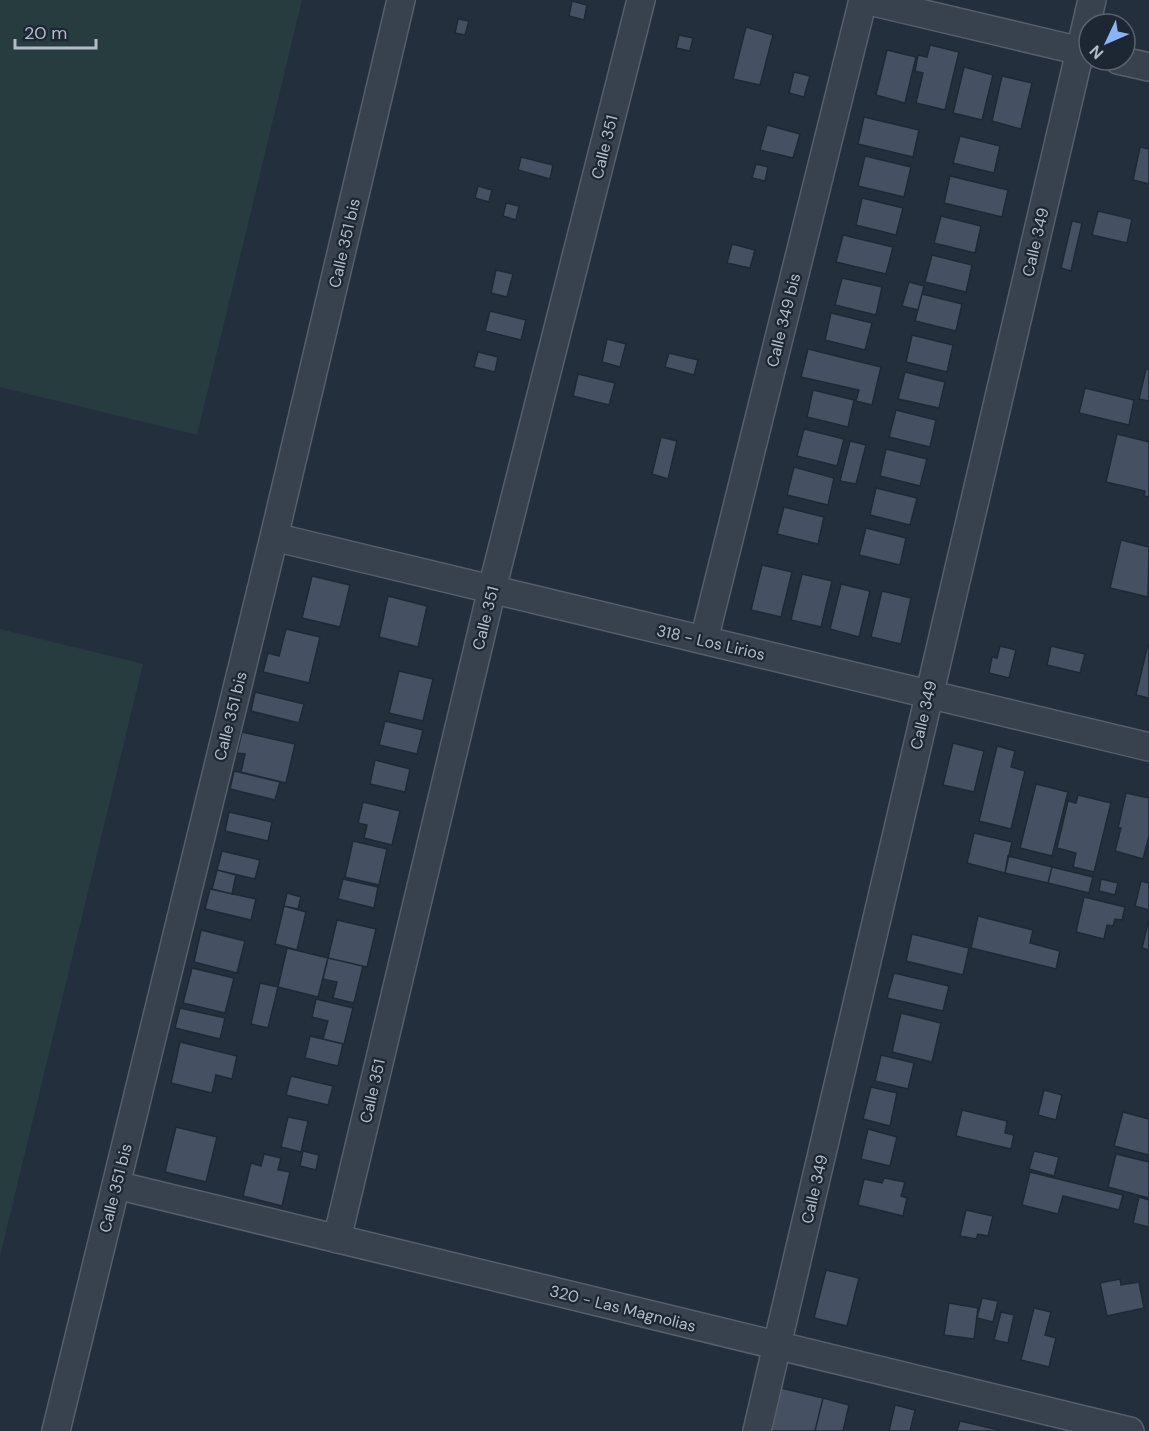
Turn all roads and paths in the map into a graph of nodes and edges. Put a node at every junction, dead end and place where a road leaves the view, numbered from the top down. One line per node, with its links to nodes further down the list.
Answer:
1 (401, 0): 6 (street, Calle 351 bis)
2 (641, 0): 7 (street, Calle 351)
3 (864, 0): 4 (street); 8 (street, Calle 349 bis)
4 (1077, 50)
5 (1079, 72): 9 (street, Calle 349)
6 (274, 537): 7 (street, 318 - Los Lirios); 11 (street, Calle 351 bis)
7 (492, 590): 8 (street, 318 - Los Lirios); 12 (street, Calle 351)
8 (704, 640): 9 (street, 318 - Los Lirios)
9 (928, 694): 10 (street, 318 - Los Lirios); 13 (street, Calle 349)
10 (1149, 747)
11 (116, 1185): 12 (street, 320 - Las Magnolias); 14 (street, Calle 351 bis)
12 (337, 1239): 13 (street, 320 - Las Magnolias)
13 (777, 1345): 15 (street, Calle 349); 16 (street, 320 - Las Magnolias)
14 (56, 1431)
15 (757, 1431)
16 (1130, 1431)

